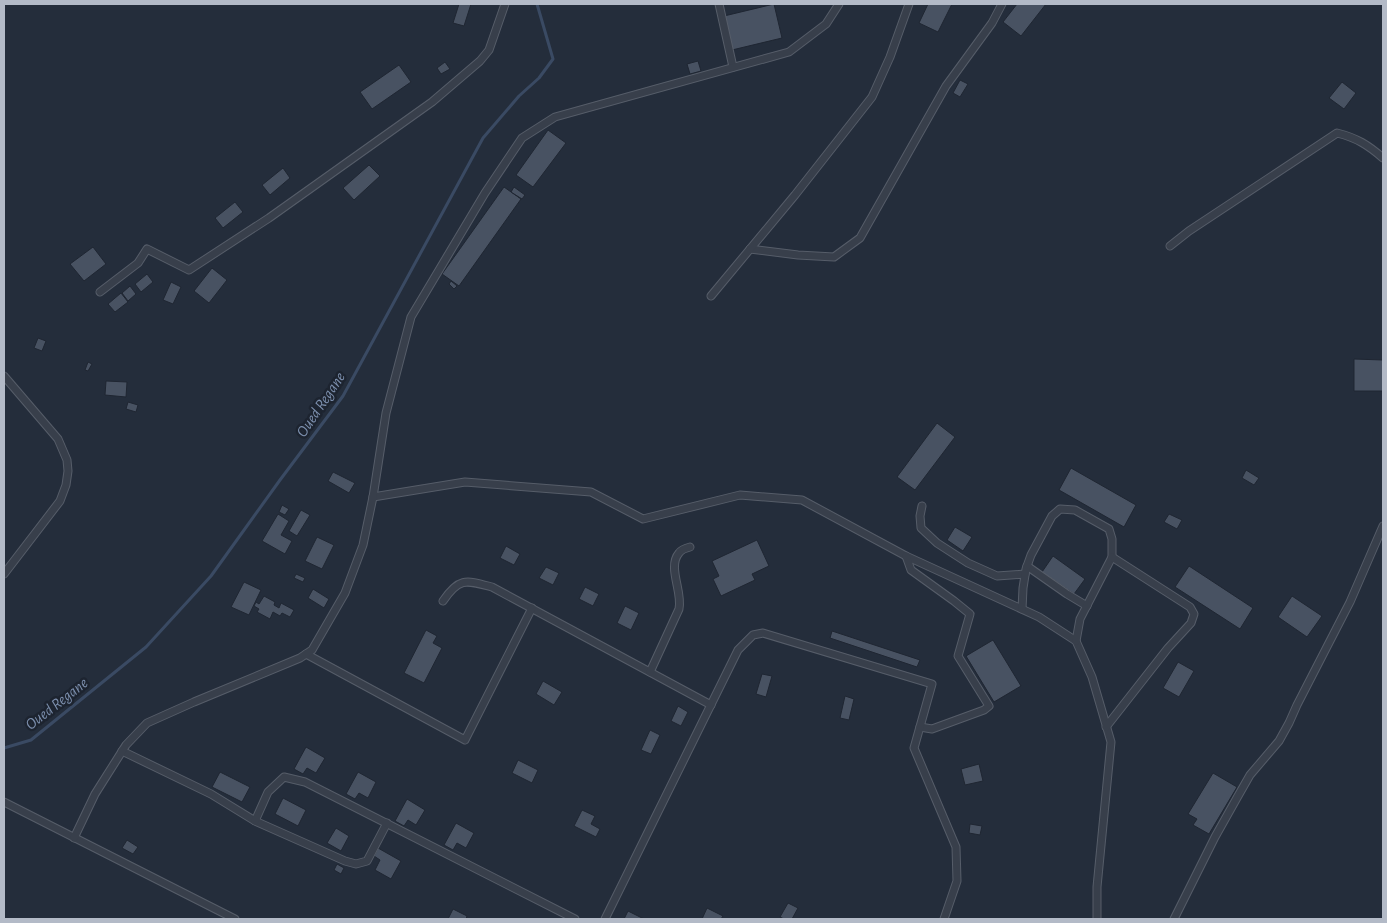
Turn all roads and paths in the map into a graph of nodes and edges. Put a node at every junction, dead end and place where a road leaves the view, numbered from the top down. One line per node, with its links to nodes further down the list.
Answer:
1 (505, 4): 10 (lane)
2 (719, 4): 6 (lane)
3 (839, 4): 6 (lane)
4 (909, 4): 9 (lane)
5 (1002, 4): 9 (lane)
6 (733, 67): 13 (lane)
7 (1383, 158): 8 (lane)
8 (1170, 246)
9 (750, 249): 11 (lane)
10 (100, 292)
11 (711, 296)
12 (4, 376): 20 (lane)
13 (373, 497): 17 (lane); 27 (lane)
14 (922, 506): 21 (lane)
15 (1383, 526): 42 (lane)
16 (690, 547): 28 (lane)
17 (906, 556): 25 (lane); 30 (lane)
18 (1112, 557): 19 (lane); 23 (lane); 31 (lane)
19 (1028, 566): 21 (lane); 23 (lane)
20 (4, 574)
21 (1025, 574): 25 (lane)
22 (443, 601): 24 (lane)
23 (1087, 606): 26 (lane)
24 (532, 608): 27 (lane); 28 (lane)
25 (1022, 609): 26 (lane)
26 (1076, 640): 31 (lane)
27 (306, 654): 32 (lane)
28 (650, 672): 29 (lane)
29 (711, 705): 30 (lane); 39 (lane)
30 (920, 727): 40 (lane)
31 (1106, 727): 41 (lane)
32 (122, 751): 34 (lane); 36 (lane)
33 (4, 802): 36 (lane)
34 (255, 821): 35 (lane); 35 (lane)
35 (386, 823): 38 (lane)
36 (74, 838): 37 (lane)
37 (235, 919)
38 (575, 919)
39 (605, 919)
40 (944, 919)
41 (1097, 919)
42 (1174, 919)

